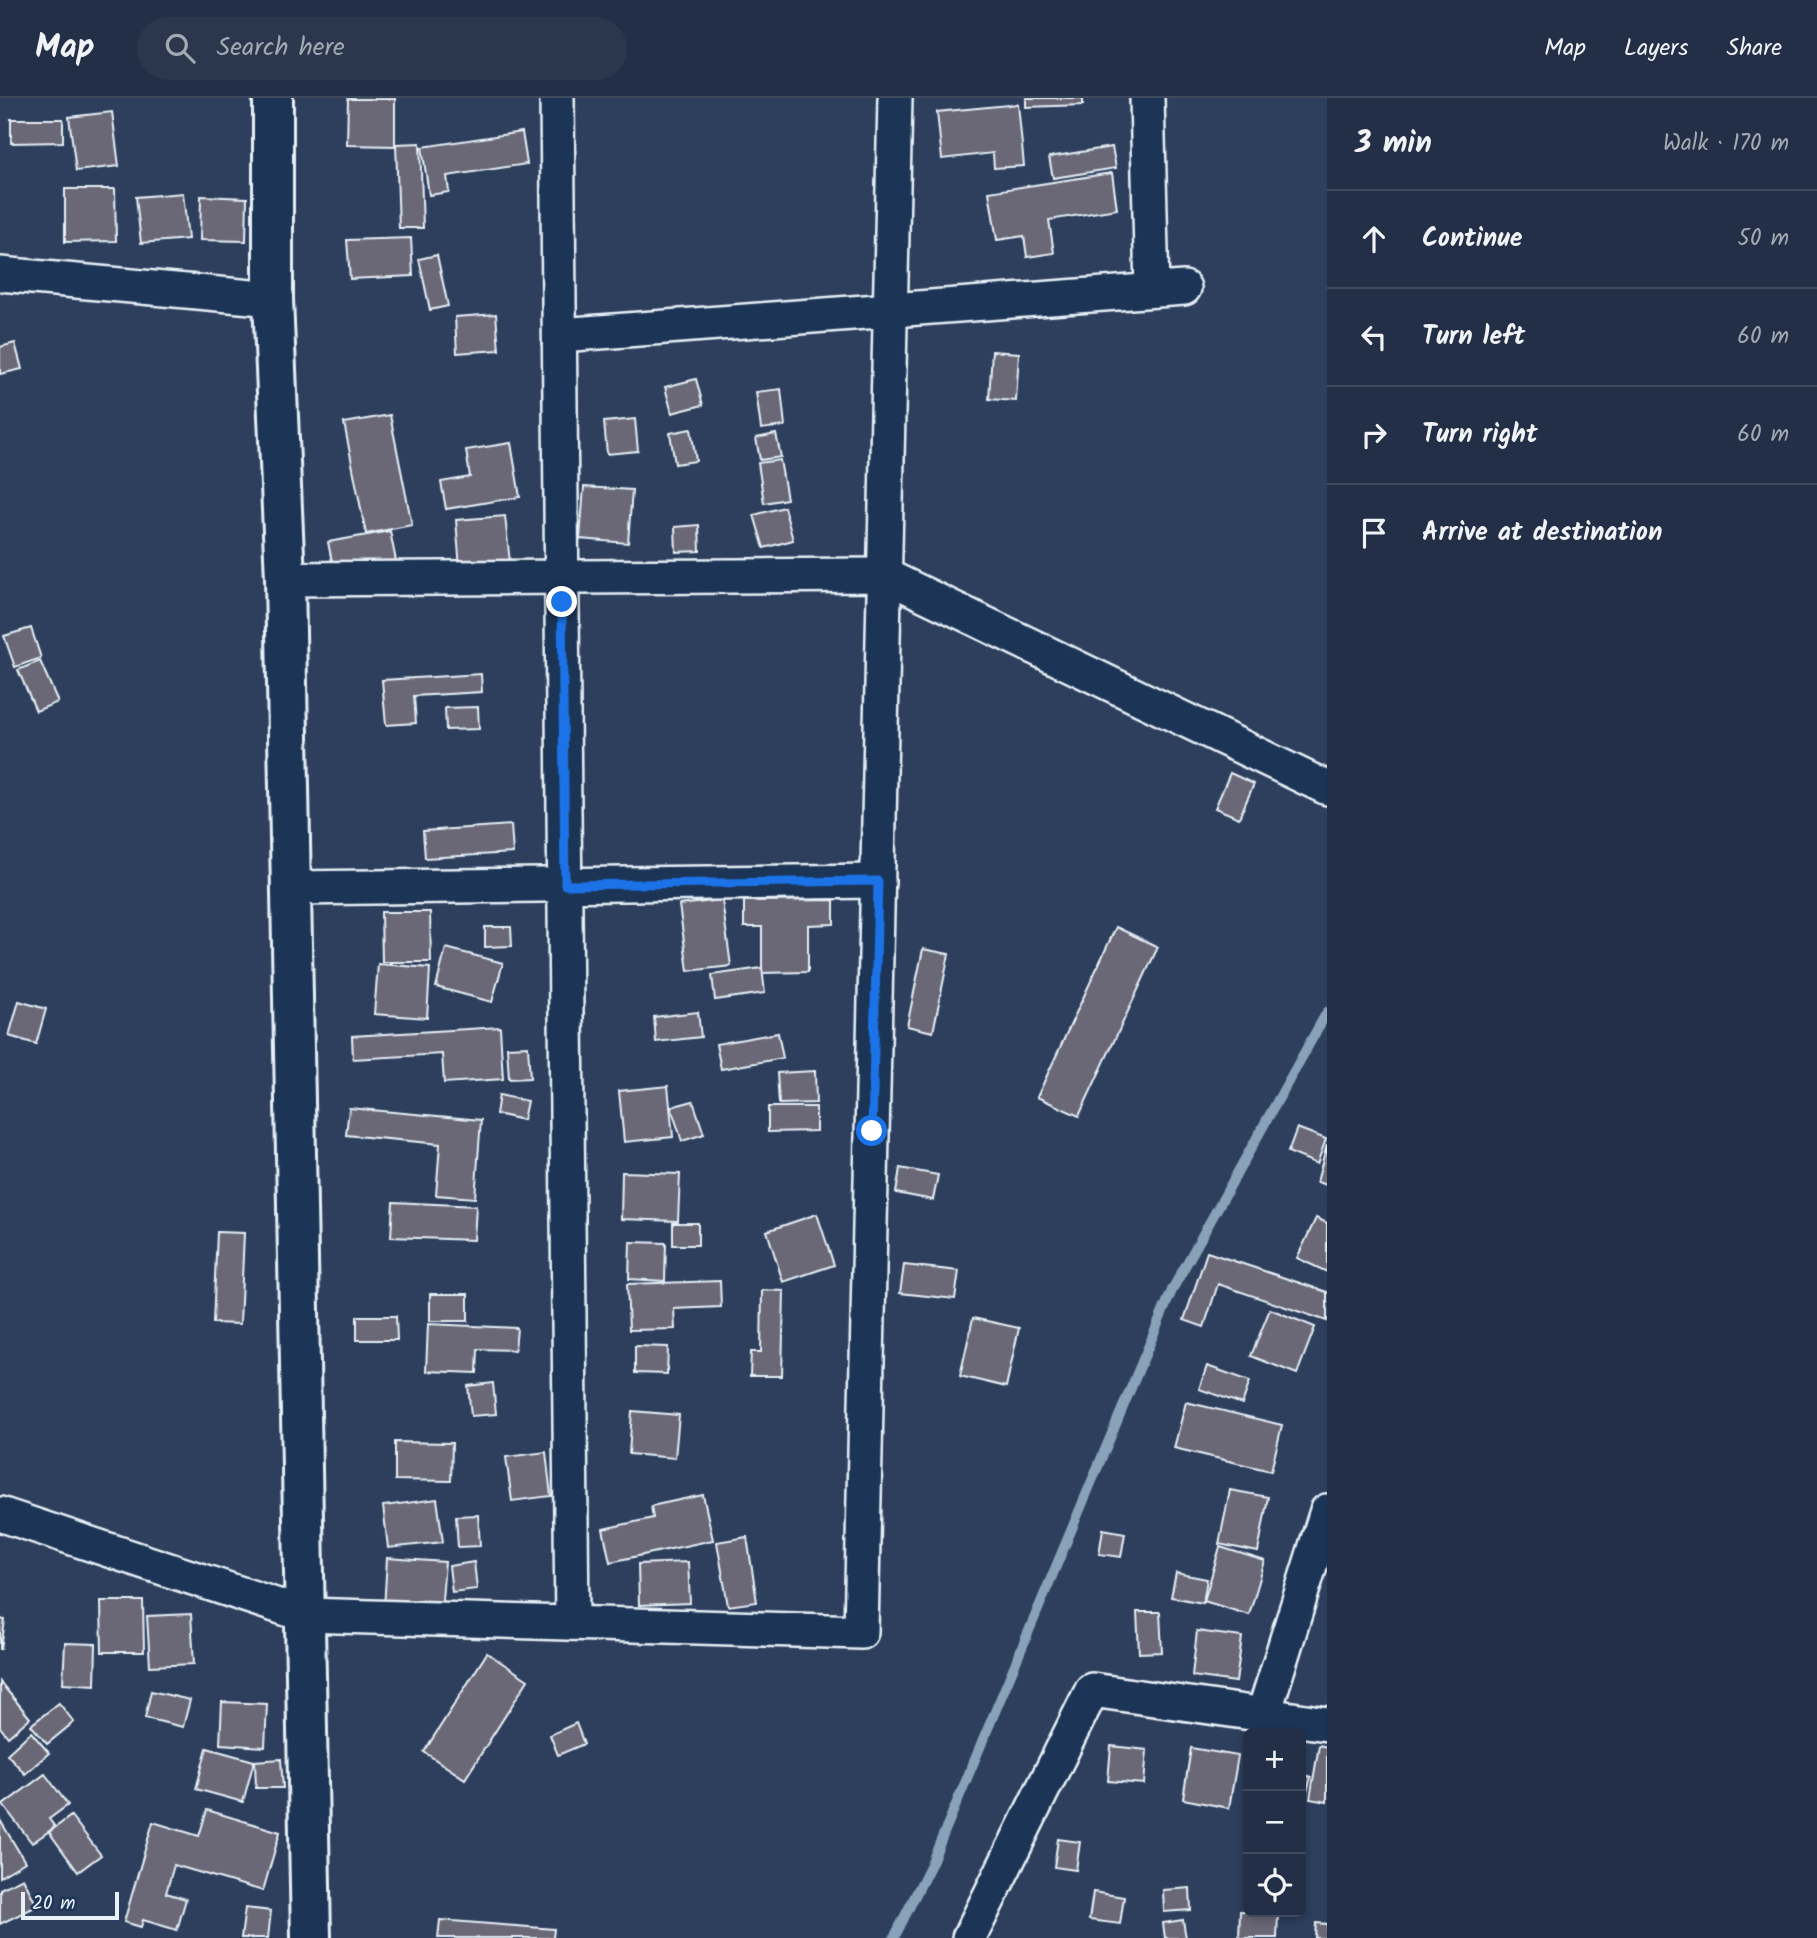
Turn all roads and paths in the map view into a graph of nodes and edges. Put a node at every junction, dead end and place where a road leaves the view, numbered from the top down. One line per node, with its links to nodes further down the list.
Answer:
1 (273, 98): 6 (street)
2 (557, 98): 8 (street)
3 (895, 98): 7 (street)
4 (1147, 98): 7 (street)
5 (0, 274): 6 (street)
6 (273, 299): 11 (street)
7 (890, 310): 8 (street); 9 (street)
8 (560, 335): 10 (street)
9 (884, 575): 10 (street); 12 (street); 13 (street)
10 (562, 576): 11 (street); 14 (street)
11 (285, 579): 15 (street)
12 (1327, 788)
13 (878, 881): 14 (street); 19 (street)
14 (565, 885): 15 (street); 19 (street)
15 (291, 888): 18 (street)
16 (1327, 1511): 20 (street)
17 (0, 1514): 18 (street)
18 (305, 1615): 19 (street); 22 (street)
19 (572, 1623)
20 (1263, 1716): 21 (street); 23 (street)
21 (1327, 1724)
22 (311, 1938)
23 (969, 1938)

